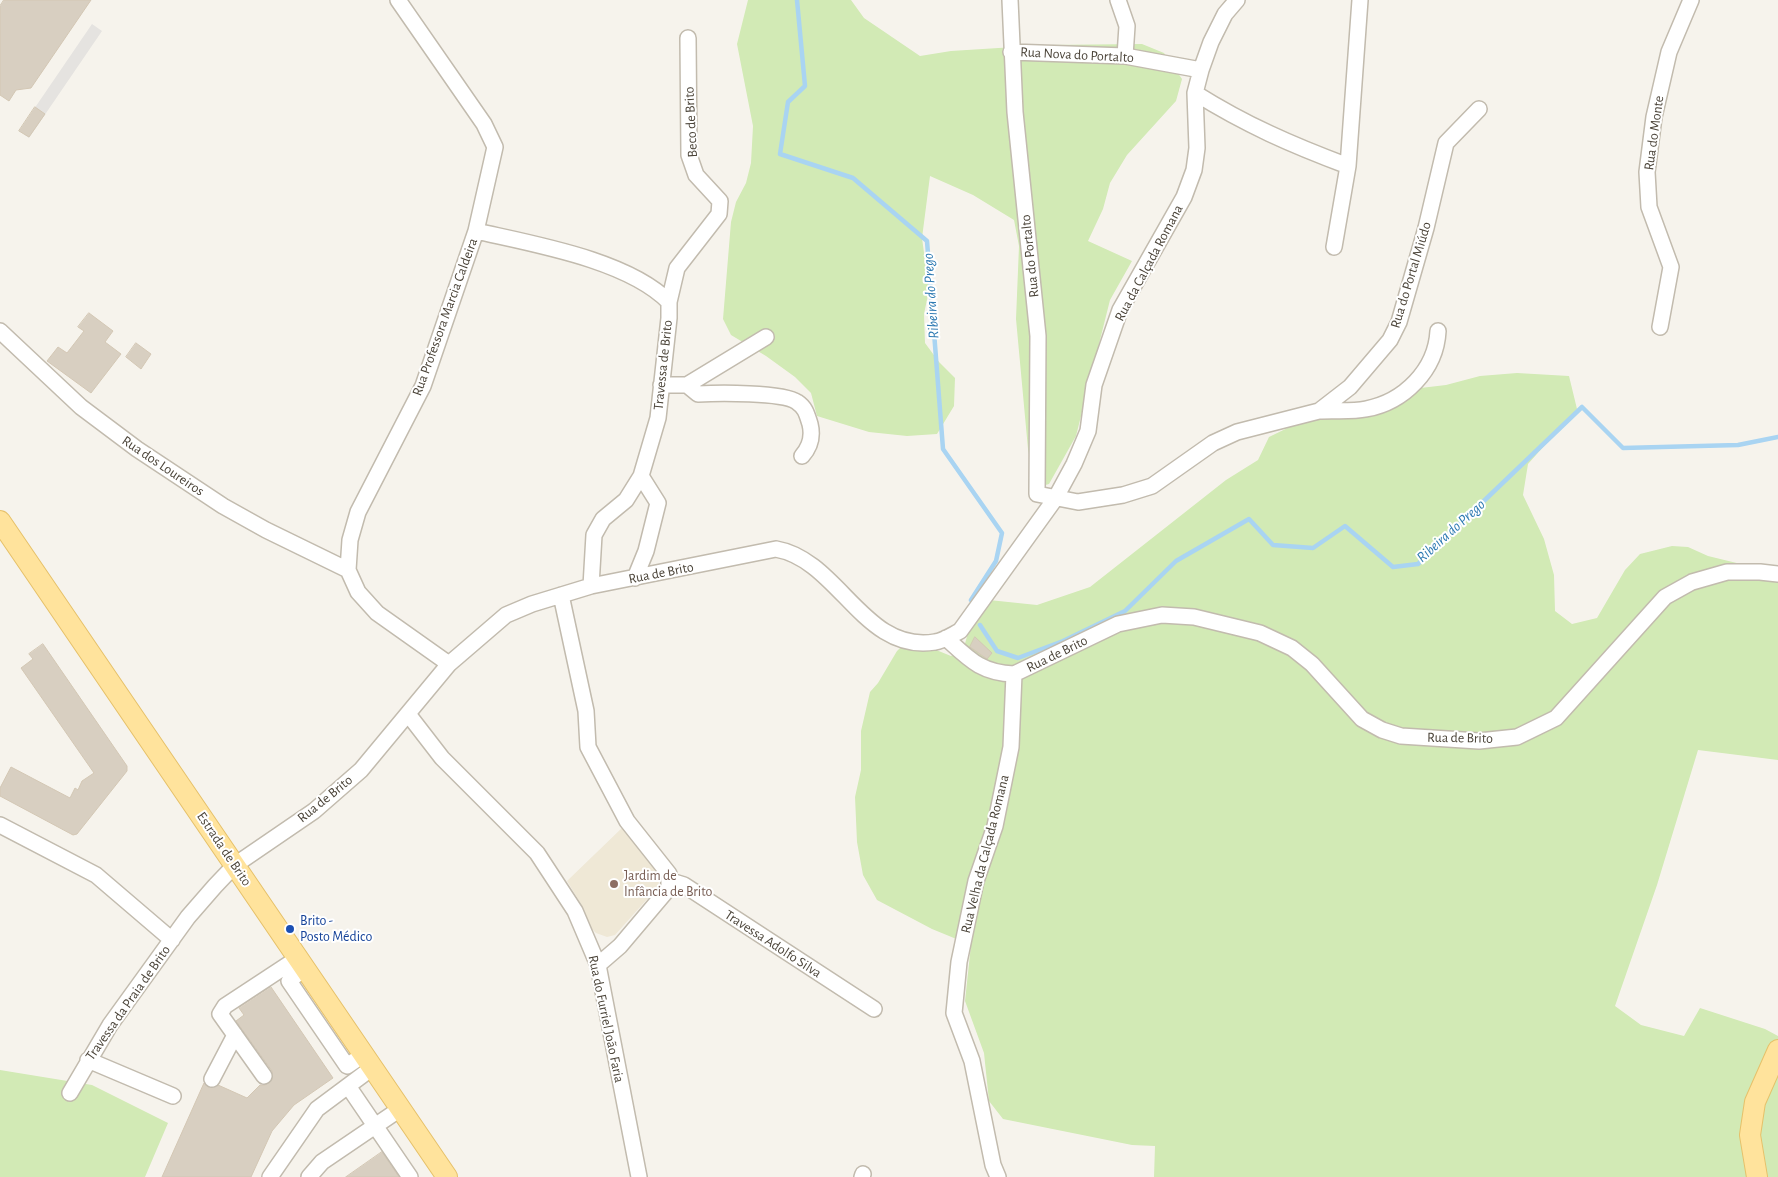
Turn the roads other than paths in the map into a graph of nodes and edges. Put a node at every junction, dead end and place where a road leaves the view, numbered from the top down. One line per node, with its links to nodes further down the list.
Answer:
1 (398, 0): 14 (street, Rua Professora Marcia Caldeira)
2 (1010, 0): 8 (street, Rua do Portalto)
3 (1118, 0): 9 (street)
4 (1238, 0): 10 (street, Rua da Calçada Romana)
5 (1360, 0): 13 (street)
6 (1691, 0): 17 (street, Rua do Monte)
7 (688, 38): 16 (street, Beco de Brito)
8 (1011, 52): 9 (street, Rua Nova do Portalto); 26 (street, Rua do Portalto)
9 (1125, 56): 10 (street, Rua Nova do Portalto)
10 (1201, 70): 11 (street, Rua da Calçada Romana)
11 (1195, 93): 13 (street); 26 (street, Rua da Calçada Romana)
12 (1479, 109): 23 (street, Rua do Portal Miúdo)
13 (1348, 166): 15 (street)
14 (476, 231): 16 (street, Travessa de Brito); 28 (street, Rua Professora Marcia Caldeira)
15 (1334, 247)
16 (669, 302): 21 (street, Travessa de Brito)
17 (1660, 327)
18 (0, 331): 28 (street, Rua dos Loureiros)
19 (1438, 331): 23 (street)
20 (766, 337): 22 (street)
21 (661, 385): 22 (street); 25 (street, Travessa de Brito)
22 (687, 385): 24 (street)
23 (1320, 411): 26 (street, Rua do Portal Miúdo)
24 (802, 456)
25 (641, 476): 30 (street); 31 (street, Travessa de Brito)
26 (1055, 499): 33 (street, Rua da Calçada Romana)
27 (0, 521): 38 (main road, Estrada de Brito)
28 (348, 570): 34 (street, Rua Professora Marcia Caldeira)
29 (1778, 574): 35 (street, Rua de Brito)
30 (636, 578): 31 (street, Rua de Brito); 33 (street, Rua de Brito)
31 (591, 586): 32 (street, Rua de Brito)
32 (561, 595): 34 (street, Rua de Brito); 39 (street)
33 (946, 638): 35 (street, Rua de Brito)
34 (449, 664): 36 (street, Rua de Brito)
35 (1014, 674): 60 (street, Rua Velha da Calçada Romana)
36 (408, 714): 38 (street, Rua de Brito); 42 (street, Rua do Furriel João Faria)
37 (0, 825): 40 (street)
38 (235, 865): 40 (street, Rua de Brito); 41 (main road, Estrada de Brito)
39 (671, 881): 42 (street); 43 (street, Travessa Adolfo Silva)
40 (172, 940): 46 (street, Travessa da Praia de Brito)
41 (301, 963): 44 (street); 47 (main road, Estrada de Brito)
42 (598, 965): 59 (street, Rua do Furriel João Faria)
43 (874, 1009)
44 (235, 1036): 48 (street); 49 (street)
45 (1778, 1050): 61 (main road)
46 (88, 1060): 51 (street, Travessa da Praia de Brito); 52 (street)
47 (368, 1061): 50 (street); 53 (main road, Estrada de Brito)
48 (264, 1076)
49 (212, 1079)
50 (348, 1086): 54 (street); 55 (street)
51 (70, 1093)
52 (173, 1096)
53 (400, 1109): 54 (street); 58 (main road, Estrada de Brito)
54 (375, 1127): 56 (street); 57 (street)
55 (270, 1177)
56 (309, 1177)
57 (410, 1177)
58 (447, 1177)
59 (639, 1177)
60 (998, 1177)
61 (1757, 1177)

